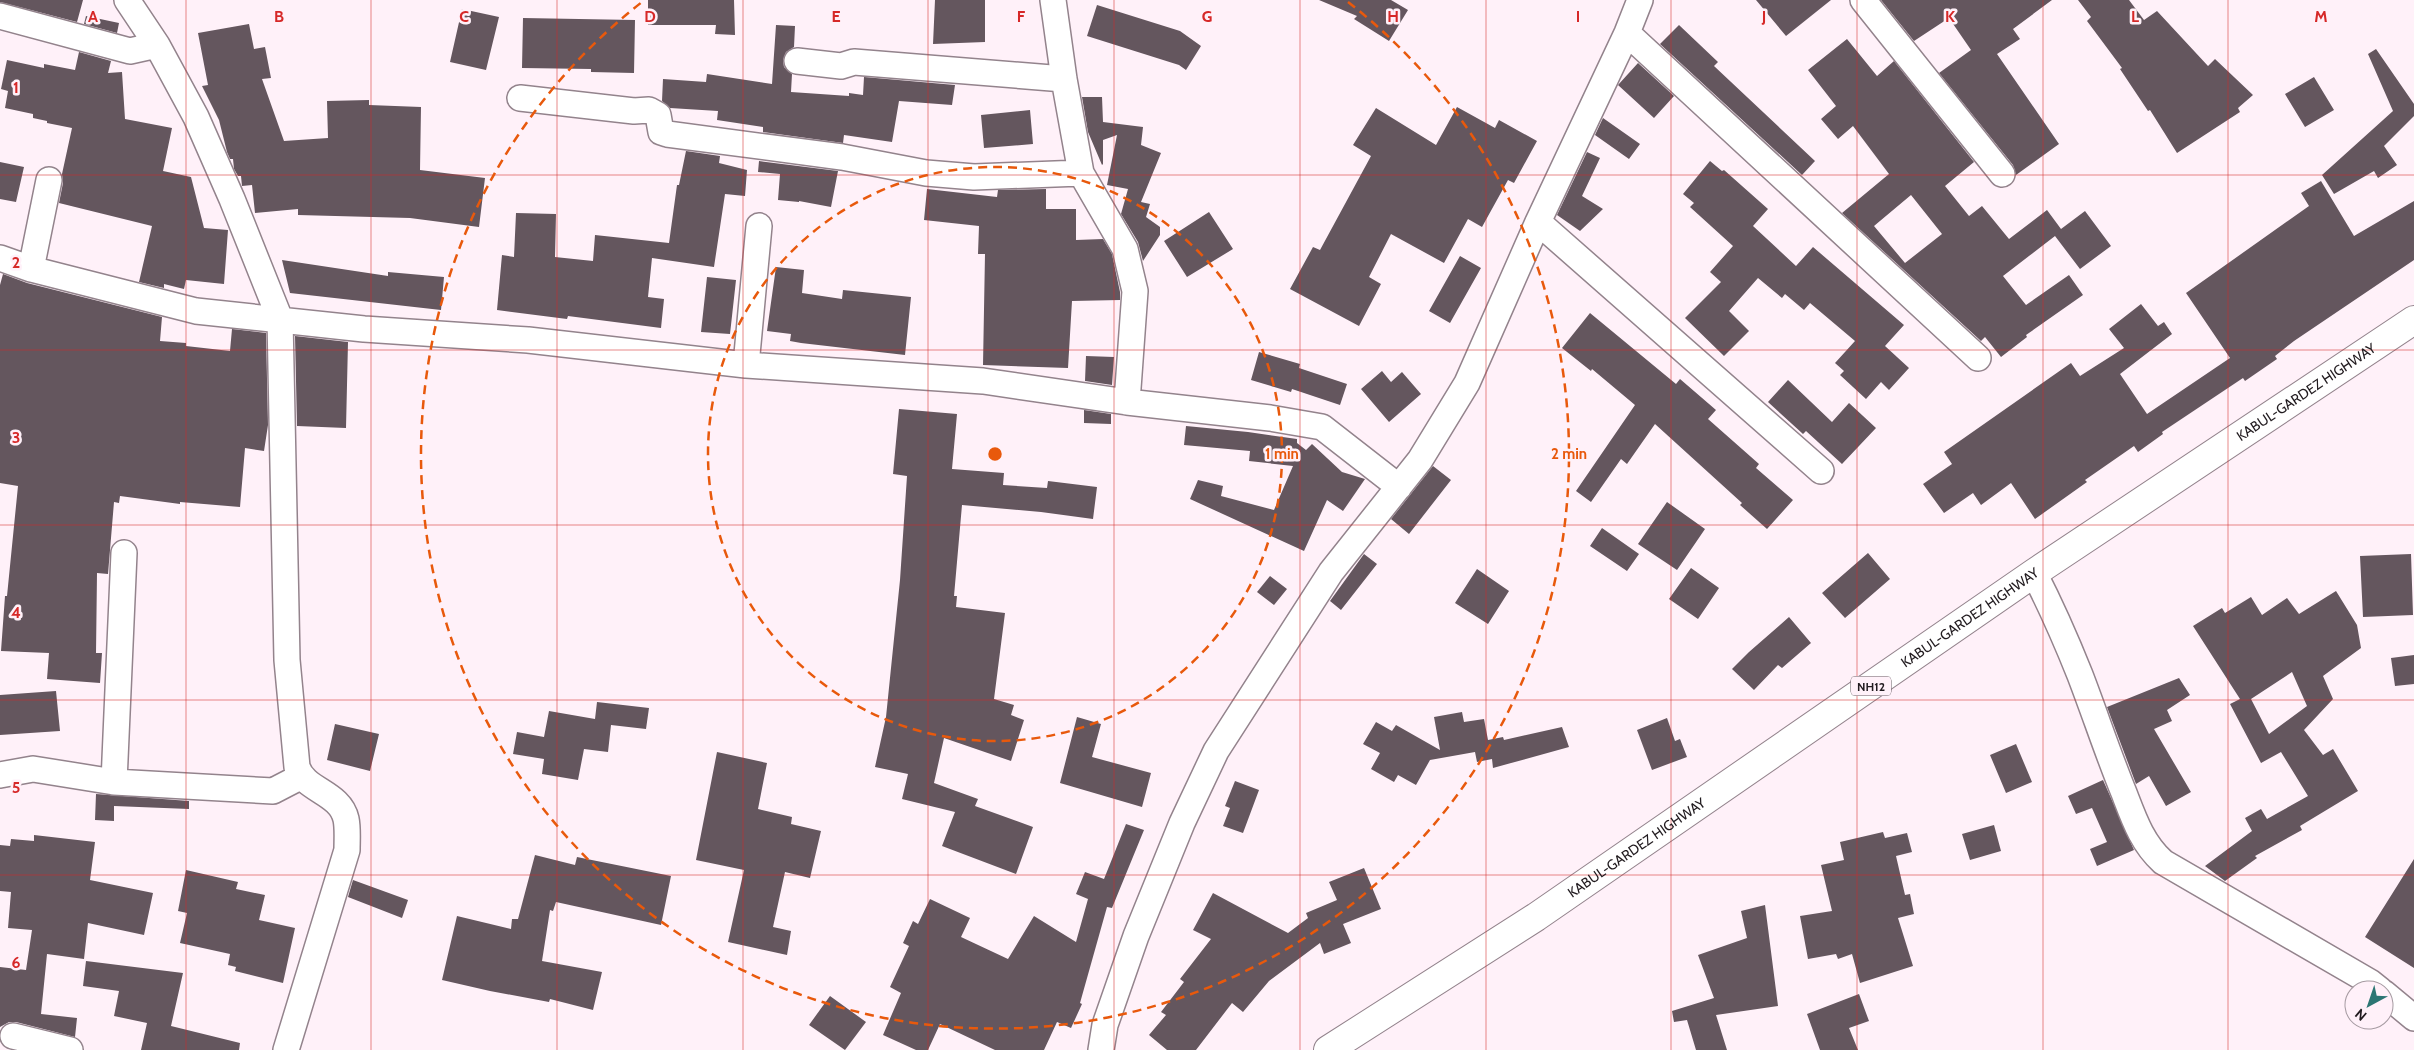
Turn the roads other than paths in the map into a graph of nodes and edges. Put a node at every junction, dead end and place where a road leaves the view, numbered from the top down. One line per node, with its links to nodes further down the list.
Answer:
1 (127, 0): 7 (street)
2 (1052, 0): 9 (street)
3 (1640, 0): 6 (street)
4 (1863, 0): 12 (street)
5 (0, 16): 7 (street)
6 (1627, 33): 14 (street); 20 (street)
7 (156, 45): 18 (street)
8 (797, 61): 9 (street)
9 (1064, 79): 11 (street)
10 (520, 98): 11 (street)
11 (1082, 174): 22 (street)
12 (2002, 174)
13 (49, 180): 17 (street)
14 (1538, 222): 23 (street); 24 (street)
15 (759, 226): 21 (street)
16 (0, 258): 17 (street)
17 (31, 269): 18 (street)
18 (280, 319): 21 (street); 28 (street)
19 (2414, 320): 26 (highway, KABUL-GARDEZ HIGHWAY / NH12)
20 (1978, 358)
21 (746, 365): 22 (street)
22 (1128, 402): 24 (street)
23 (1822, 471)
24 (1399, 487): 36 (street)
25 (124, 553): 29 (street)
26 (2034, 574): 30 (street); 37 (highway, KABUL-GARDEZ HIGHWAY / NH12)
27 (0, 775): 29 (street)
28 (300, 777): 29 (street); 35 (street)
29 (114, 782)
30 (2367, 980)
31 (2394, 1001): 32 (street)
32 (2414, 1018)
33 (13, 1036): 34 (street)
34 (70, 1050)
35 (286, 1050)
36 (1100, 1050)
37 (1328, 1050)

